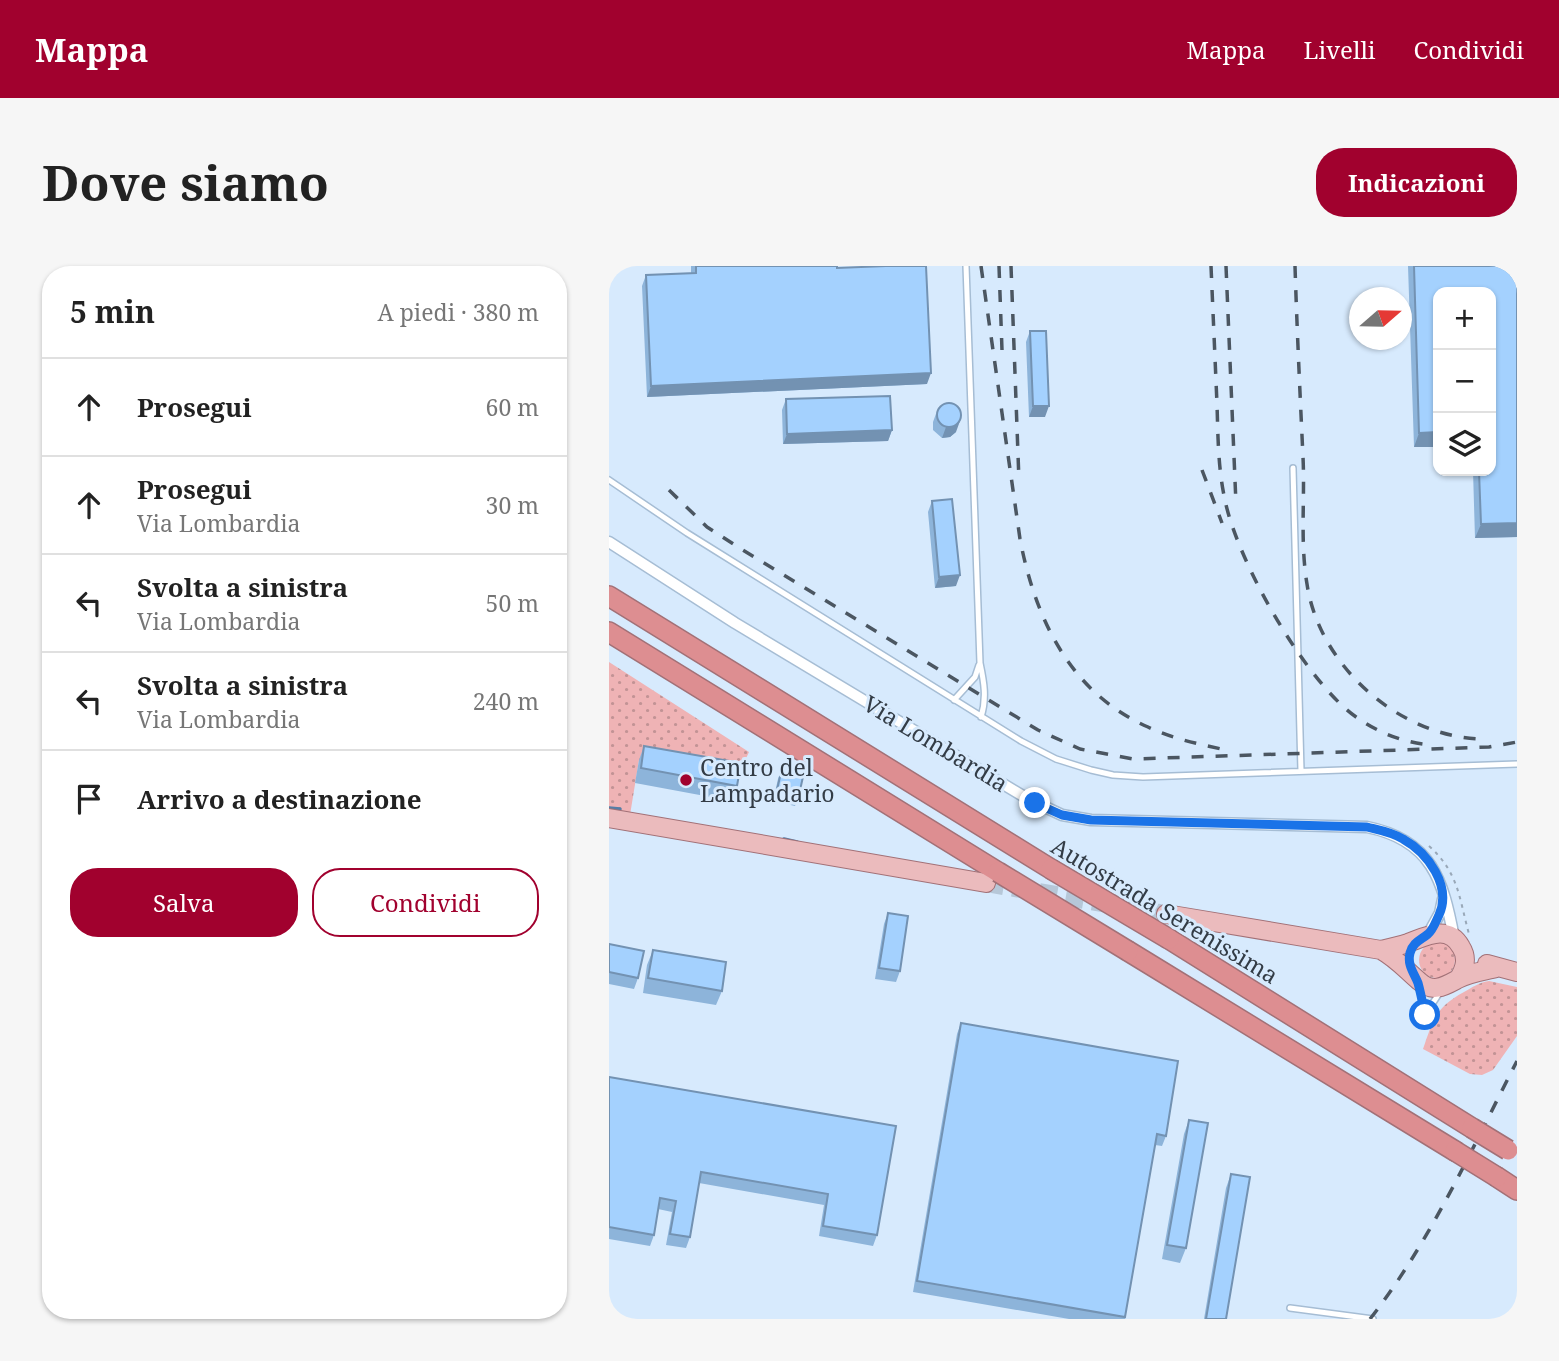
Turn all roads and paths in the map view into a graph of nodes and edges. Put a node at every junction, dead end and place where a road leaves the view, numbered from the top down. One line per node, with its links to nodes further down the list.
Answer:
1 (966, 266): 7 (lane)
2 (1293, 468): 11 (lane)
3 (609, 480): 8 (lane)
4 (609, 542): 14 (street, Via Lombardia)
5 (609, 596): 23 (highway, Autostrada Serenissima, bridge)
6 (609, 632): 13 (highway)
7 (980, 663): 8 (lane); 9 (lane)
8 (954, 700): 9 (lane)
9 (981, 717): 11 (lane)
10 (1517, 764): 11 (lane)
11 (1301, 771)
12 (609, 818): 13 (main road)
13 (992, 878): 24 (highway, bridge)
14 (1441, 886): 16 (street); 17 (street, Via Lombardia)
15 (1166, 914): 18 (main road)
16 (1425, 936): 17 (main road); 18 (main road); 21 (main road)
17 (1459, 946): 19 (main road); 22 (main road)
18 (1381, 950): 21 (main road)
19 (1496, 968): 20 (main road); 22 (main road)
20 (1517, 972)
21 (1414, 976): 22 (main road); 22 (lane)
22 (1451, 983)
23 (1512, 1153)
24 (1517, 1190)
25 (1290, 1308): 26 (lane)
26 (1373, 1319)

